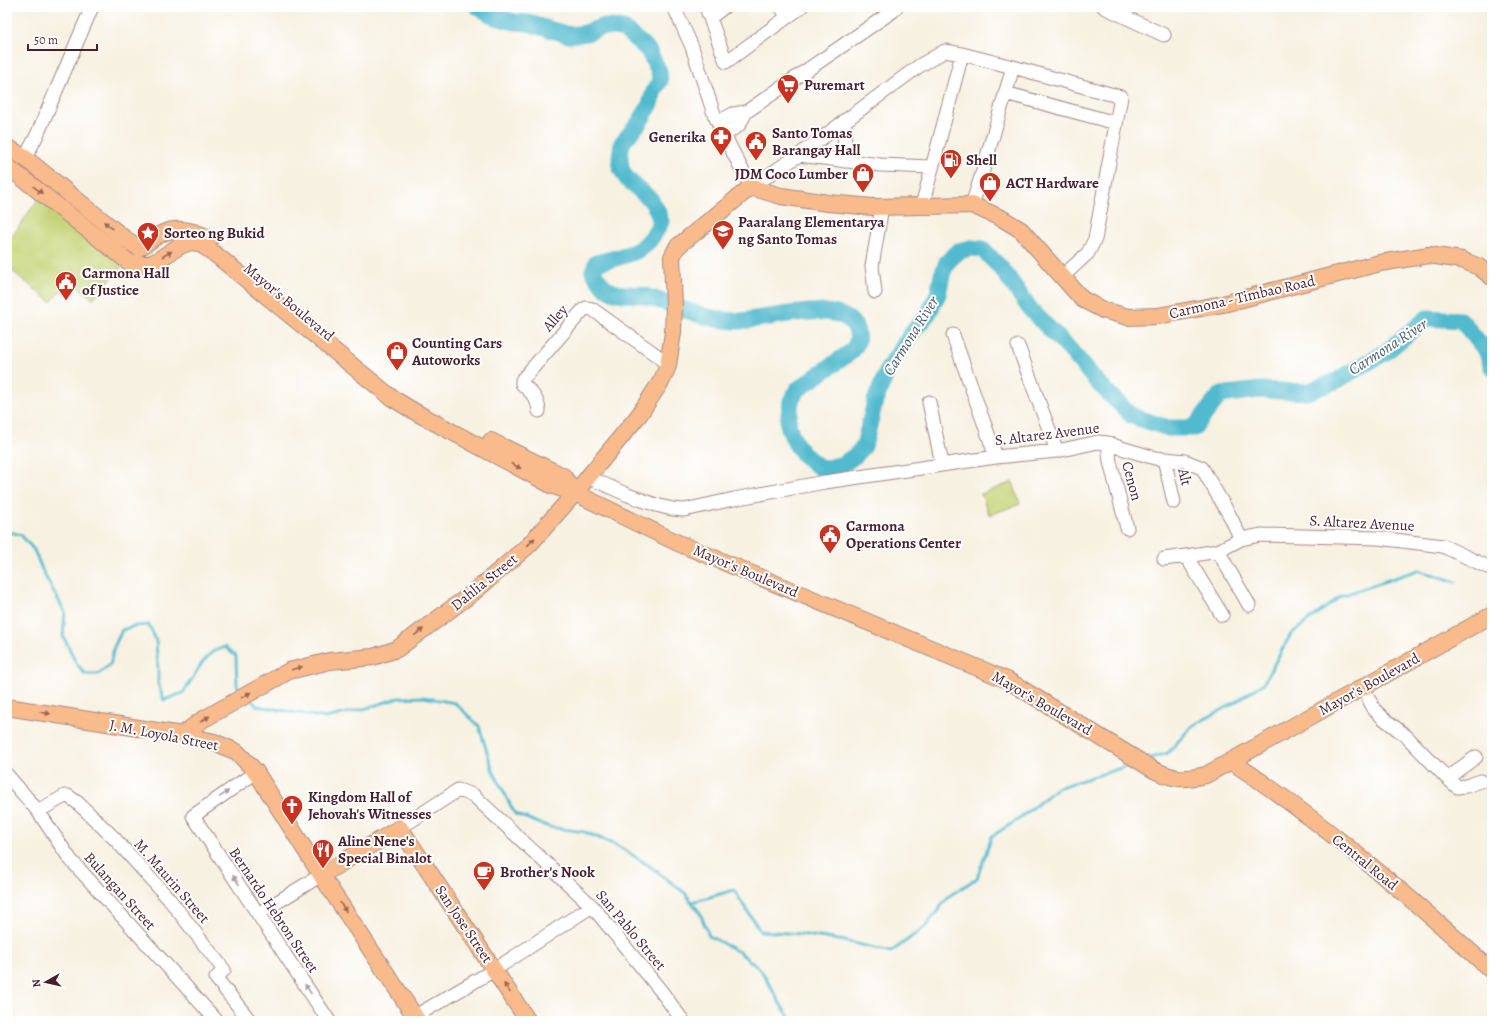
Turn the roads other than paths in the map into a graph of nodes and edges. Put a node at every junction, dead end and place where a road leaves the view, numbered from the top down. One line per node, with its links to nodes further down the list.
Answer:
1 (92, 7): 20 (street)
2 (674, 7): 15 (street)
3 (724, 7): 7 (street)
4 (801, 7): 8 (street)
5 (896, 7): 13 (street)
6 (1104, 7): 9 (street)
7 (708, 12): 8 (street)
8 (784, 12)
9 (1164, 35)
10 (962, 54): 11 (street); 14 (street); 23 (street)
11 (1013, 67): 12 (street); 16 (street)
12 (1005, 93): 16 (street); 26 (street)
13 (746, 112): 15 (street); 17 (street)
14 (844, 120): 19 (street); 21 (street)
15 (718, 122): 17 (street)
16 (1116, 123): 29 (street)
17 (724, 135): 24 (street)
18 (7, 147): 20 (main road, Mayor's Boulevard)
19 (799, 154): 21 (street); 24 (street)
20 (25, 158): 42 (main road, Mayor's Boulevard, one-way to 20)
21 (844, 161): 23 (street)
22 (7, 166): 42 (main road, Mayor's Boulevard, one-way to 42)
23 (932, 167): 25 (street)
24 (752, 187): 27 (main road, Carmona - Timbao Road); 33 (main road, Dahlia Street)
25 (922, 206): 26 (main road, Carmona - Timbao Road); 27 (main road, Carmona - Timbao Road)
26 (972, 206): 29 (main road, Carmona - Timbao Road)
27 (882, 207): 30 (street)
28 (1492, 276): 29 (main road, Carmona - Timbao Road)
29 (1062, 277)
30 (875, 292)
31 (953, 335): 38 (street)
32 (1018, 346): 37 (street)
33 (668, 366): 35 (street, Alley); 41 (main road, Dahlia Street)
34 (929, 402): 40 (street)
35 (539, 411)
36 (1108, 442): 37 (street, S. Altarez Avenue); 39 (street, S. Altarez Avenue); 44 (street, Cenon)
37 (1057, 451): 38 (street, S. Altarez Avenue)
38 (996, 457): 40 (street, S. Altarez Avenue)
39 (1164, 459): 43 (street, Alt); 45 (street, S. Altarez Avenue)
40 (942, 464): 41 (street, S. Altarez Avenue)
41 (588, 477): 42 (main road, Dahlia Street)
42 (575, 493): 55 (main road, Dahlia Street, one-way to 42); 57 (main road, Mayor's Boulevard)
43 (1174, 502)
44 (1127, 528)
45 (1241, 539): 46 (street); 49 (street, S. Altarez Avenue)
46 (1218, 551): 47 (street); 50 (street)
47 (1186, 556): 48 (street); 51 (street)
48 (1164, 559)
49 (1492, 569)
50 (1249, 605)
51 (1222, 615)
52 (1492, 615): 53 (main road, Mayor's Boulevard)
53 (1362, 688): 57 (main road, Mayor's Boulevard); 60 (street)
54 (7, 706): 55 (main road, J. M. Loyola Street, one-way to 55)
55 (182, 735): 58 (main road, J. M. Loyola Street)
56 (1476, 757): 60 (street)
57 (1231, 761): 68 (main road, Central Road)
58 (256, 772): 64 (main road, J. M. Loyola Street); 66 (street, Bernardo Hebron Street, one-way to 58)
59 (7, 775): 62 (street, Bulangan Street)
60 (1447, 778): 61 (street)
61 (1481, 781)
62 (38, 811): 70 (street, Bulangan Street); 71 (street, M. Maurin Street)
63 (400, 828): 64 (main road); 65 (street, San Pablo Street); 67 (main road, San Jose Street)
64 (321, 875): 66 (street); 69 (main road, J. M. Loyola Street, one-way to 69)
65 (592, 906): 67 (street); 74 (street, San Pablo Street)
66 (258, 914): 72 (street, Bernardo Hebron Street, one-way to 66)
67 (494, 970): 69 (street); 73 (main road, San Jose Street, one-way to 67)
68 (1492, 971)
69 (413, 1019)
70 (217, 1021)
71 (250, 1021)
72 (329, 1021)
73 (528, 1021)
74 (683, 1021)

